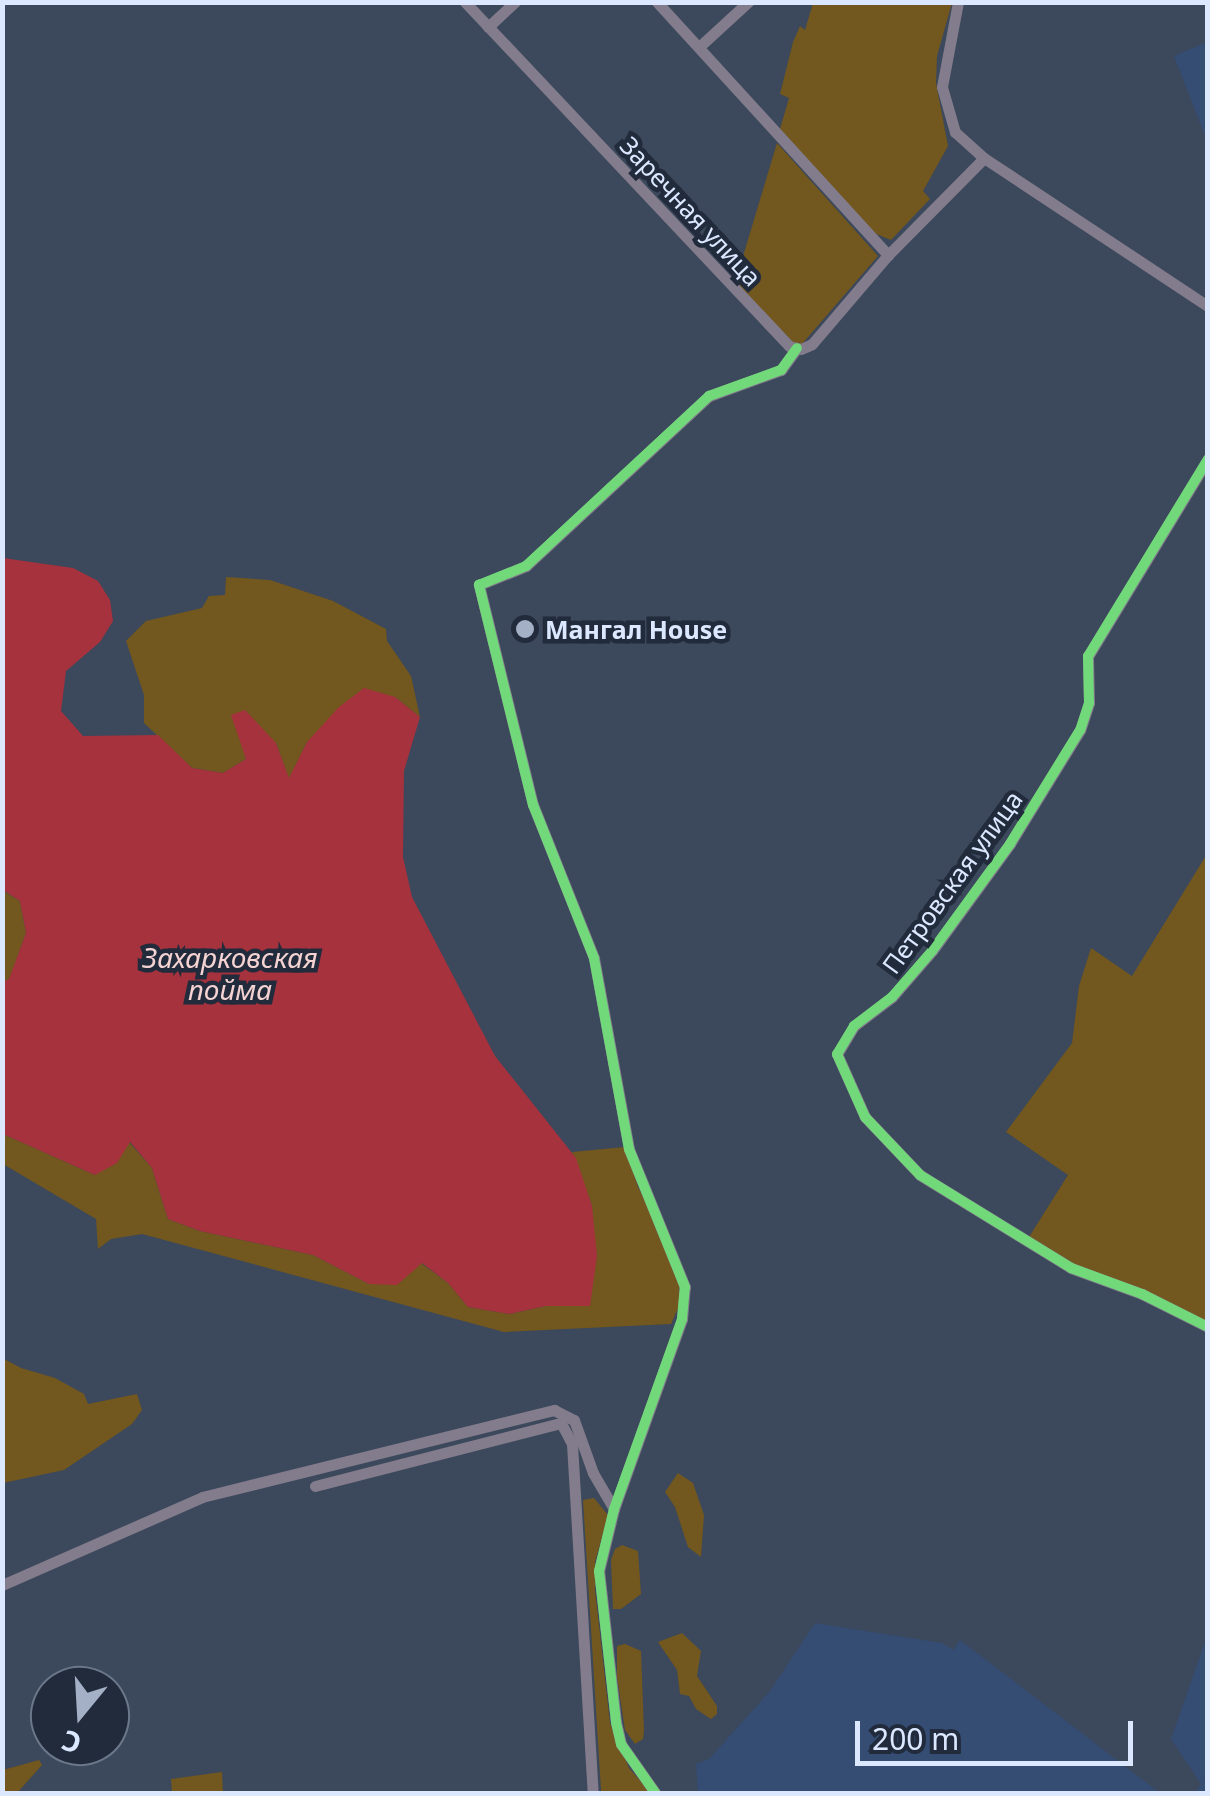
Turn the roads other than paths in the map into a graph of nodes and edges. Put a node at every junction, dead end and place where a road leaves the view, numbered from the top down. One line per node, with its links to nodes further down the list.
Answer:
1 (465, 2): 6 (street, Заречная улица)
2 (515, 2): 6 (street)
3 (657, 2): 7 (street)
4 (748, 2): 7 (street)
5 (958, 2): 8 (street)
6 (488, 27): 11 (street, Заречная улица)
7 (699, 47): 9 (street)
8 (984, 158): 9 (street); 10 (street)
9 (888, 255): 11 (street)
10 (1208, 306)
11 (797, 348): 17 (street)
12 (1208, 459): 13 (street, Петровская улица)
13 (1208, 1327)
14 (593, 1472): 15 (street); 17 (street); 18 (street)
15 (573, 1473): 16 (street); 19 (street)
16 (315, 1486)
17 (614, 1509): 20 (street)
18 (2, 1585)
19 (594, 1794)
20 (656, 1794)

